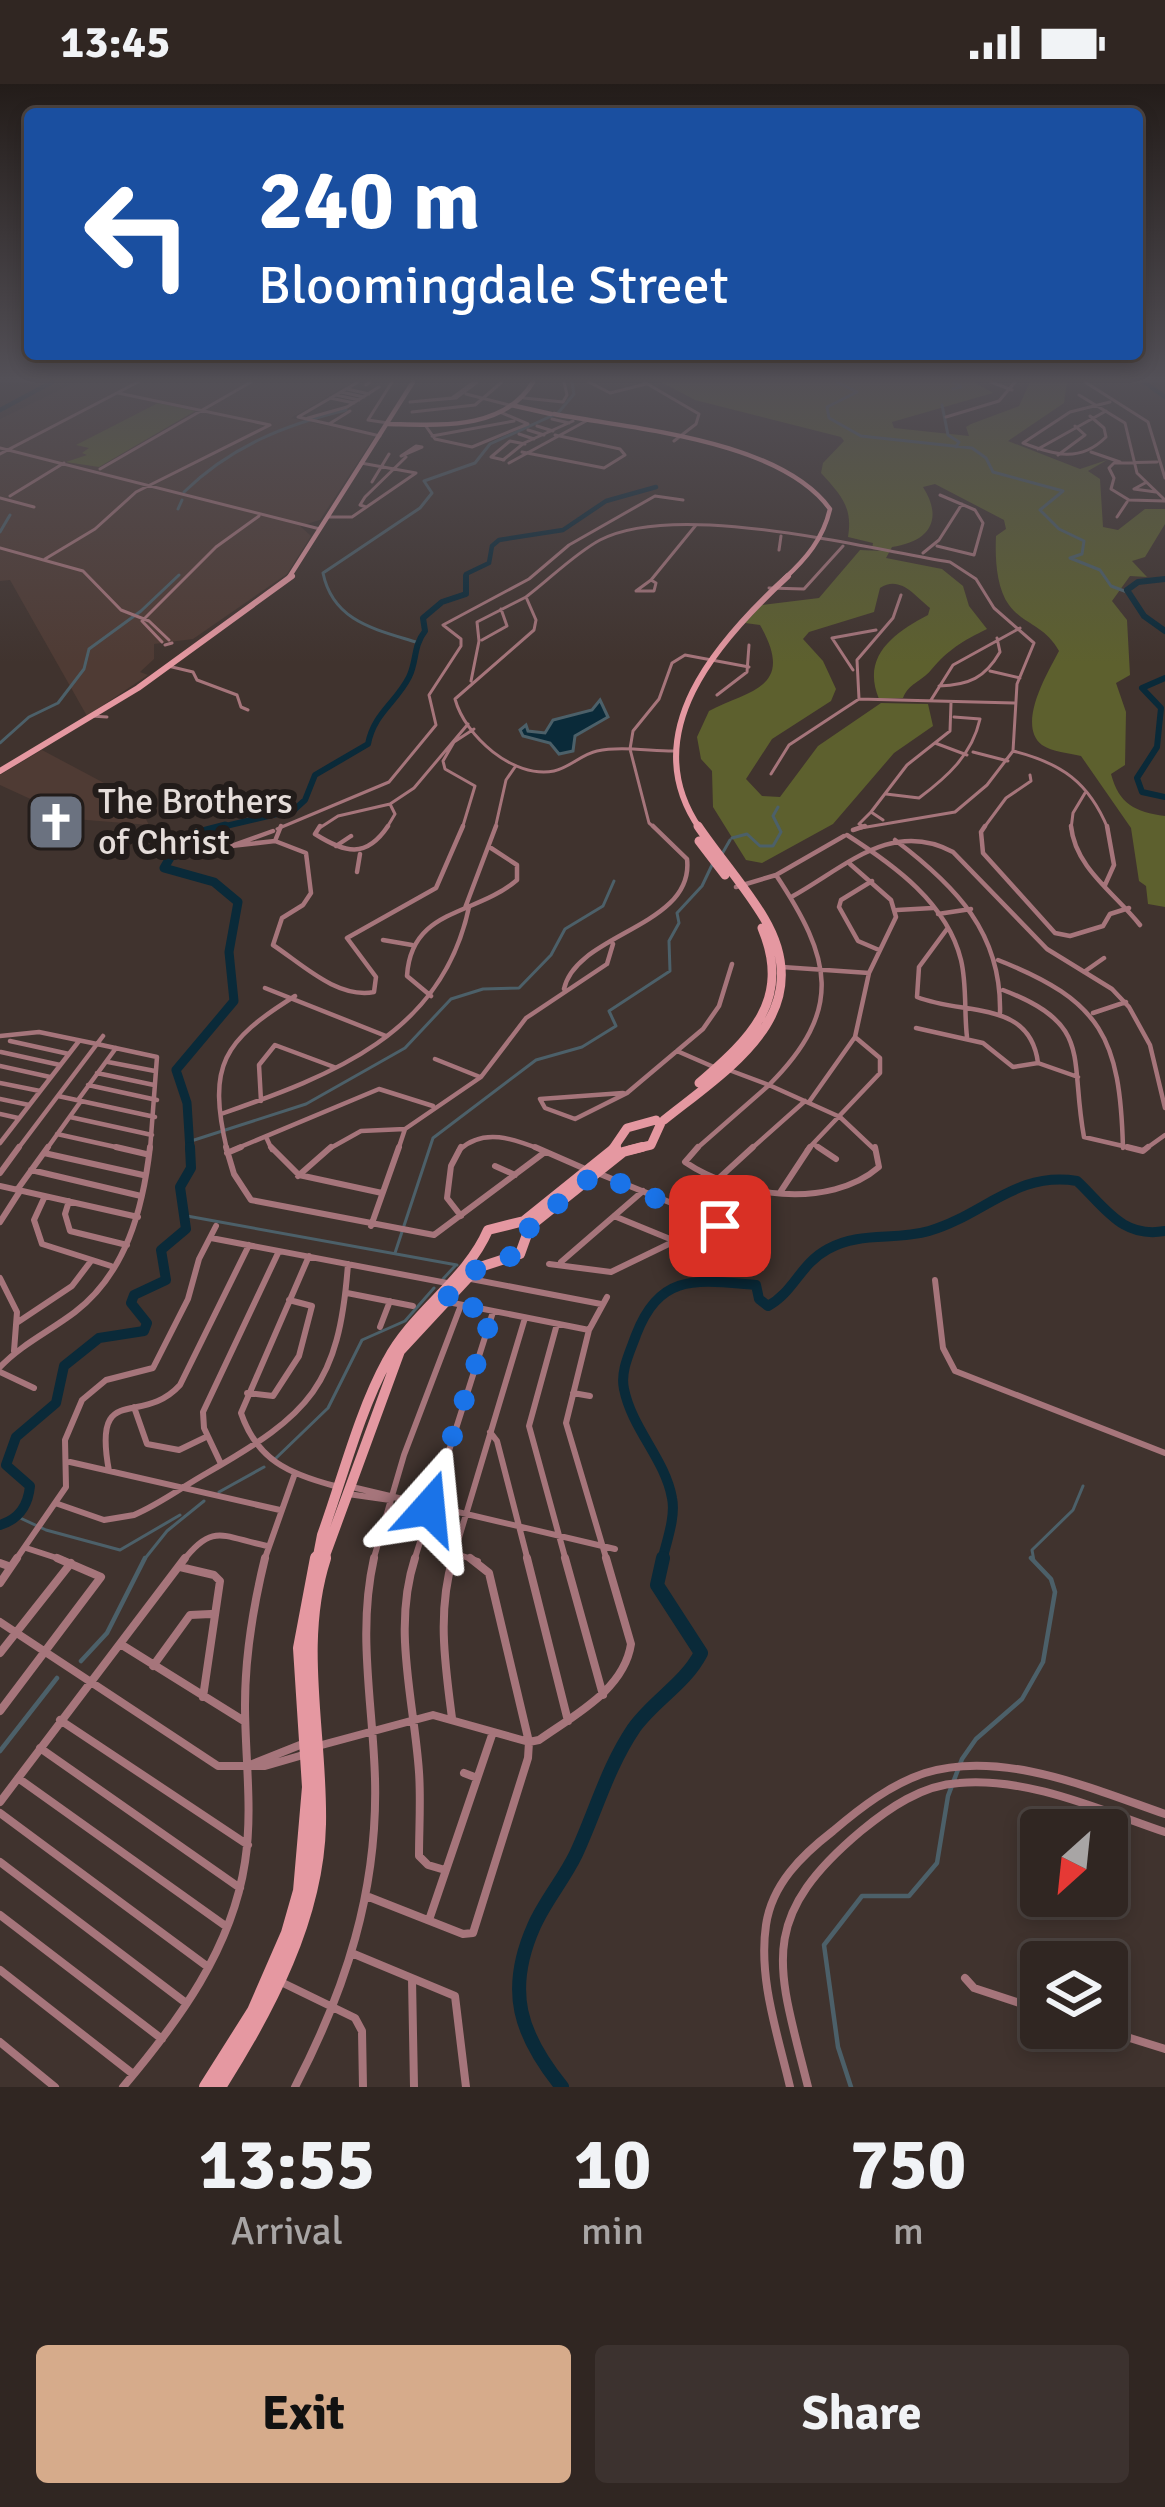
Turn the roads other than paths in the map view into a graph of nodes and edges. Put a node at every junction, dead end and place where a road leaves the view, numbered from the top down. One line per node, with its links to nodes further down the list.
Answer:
1 (46, 475): 17 (street)
2 (110, 475): 13 (street)
3 (173, 475): 13 (street)
4 (354, 475): 25 (street)
5 (373, 475): 11 (street)
6 (386, 475): 11 (street)
7 (412, 475): 23 (street)
8 (798, 475): 30 (street)
9 (1113, 475): 19 (street)
10 (1141, 475): 12 (street)
11 (375, 483): 23 (street)
12 (1145, 483): 14 (street); 14 (street)
13 (145, 487): 24 (street); 36 (street)
14 (1158, 491): 20 (street)
15 (940, 495): 21 (street)
16 (0, 498): 17 (street)
17 (10, 499): 22 (street)
18 (683, 500): 63 (street)
19 (1129, 500): 20 (street); 26 (street)
20 (1165, 501)
21 (962, 504): 32 (street); 32 (street)
22 (34, 507)
23 (366, 507): 25 (street)
24 (259, 516): 28 (street); 42 (street)
25 (328, 517): 28 (street)
26 (1117, 517)
27 (697, 524): 29 (street); 37 (street); 40 (street)
28 (321, 530): 49 (street)
29 (782, 536): 30 (street); 34 (street)
30 (815, 541): 31 (street); 38 (street)
31 (843, 545): 35 (street); 38 (street)
32 (937, 545): 35 (street)
33 (0, 548): 36 (street)
34 (778, 550)
35 (920, 554): 43 (street)
36 (45, 559): 42 (street)
37 (651, 580)
38 (771, 588): 48 (street)
39 (901, 595): 44 (street)
40 (526, 597): 41 (street); 54 (street)
41 (500, 608): 46 (street); 46 (street)
42 (143, 620): 49 (street)
43 (1019, 628): 45 (street); 53 (street)
44 (876, 630): 51 (street); 51 (street)
45 (997, 638): 52 (street); 55 (street)
46 (482, 640): 54 (street)
47 (749, 645): 50 (street)
48 (710, 659): 50 (street); 69 (street); 70 (street)
49 (175, 660): 62 (street); 64 (street)
50 (749, 667): 56 (street)
51 (853, 670): 57 (street)
52 (990, 671): 53 (street); 55 (street)
53 (1020, 678): 60 (street)
54 (471, 681): 61 (street)
55 (939, 686): 58 (street)
56 (718, 695)
57 (859, 699): 58 (street); 76 (street)
58 (932, 701): 59 (street)
59 (950, 702): 60 (street); 66 (street)
60 (1014, 703): 71 (street)
61 (451, 709): 63 (street); 67 (street)
62 (248, 710)
63 (435, 712): 84 (street)
64 (91, 716): 65 (street); 75 (street)
65 (106, 717)
66 (954, 717): 68 (street); 72 (street)
67 (471, 726): 74 (street); 80 (street); 88 (street)
68 (935, 743): 72 (street); 79 (street)
69 (630, 749): 70 (street); 74 (street); 108 (street)
70 (670, 751): 98 (street)
71 (1013, 751): 73 (street); 78 (street)
72 (969, 753): 73 (street); 79 (street)
73 (1008, 761): 82 (street)
74 (515, 766): 90 (street)
75 (0, 771)
76 (771, 774)
77 (1030, 775): 101 (street)
78 (1085, 793): 97 (street); 97 (street)
79 (886, 794): 81 (street)
80 (390, 804): 89 (street); 92 (street)
81 (871, 812): 82 (street); 83 (street)
82 (883, 820): 83 (street)
83 (862, 825): 85 (street)
84 (276, 831): 88 (street); 88 (street)
85 (850, 833): 91 (street); 95 (street)
86 (351, 836): 89 (street)
87 (895, 840): 91 (street); 102 (street); 117 (street)
88 (275, 841)
89 (336, 846): 92 (street)
90 (491, 848): 100 (street); 100 (street)
91 (872, 850): 93 (street); 104 (street)
92 (360, 854): 94 (street)
93 (850, 864): 96 (street); 99 (street)
94 (357, 872)
95 (776, 875): 98 (street); 99 (street)
96 (872, 881): 103 (street); 110 (street)
97 (1105, 885): 101 (street)
98 (739, 886): 114 (street); 147 (street)
99 (793, 896): 115 (street)
100 (467, 907): 109 (street); 121 (street)
101 (1129, 908): 105 (street)
102 (971, 909): 104 (street); 112 (street)
103 (896, 910): 104 (street); 110 (street)
104 (935, 911): 106 (street)
105 (1140, 925)
106 (947, 929): 124 (street); 124 (street)
107 (382, 940): 109 (street)
108 (614, 944): 119 (street); 119 (street)
109 (412, 945): 121 (street)
110 (879, 950): 116 (street)
111 (1104, 958): 117 (street)
112 (998, 960): 120 (street); 126 (street)
113 (732, 964): 138 (street)
114 (782, 967): 115 (street); 147 (street)
115 (826, 970): 116 (street); 156 (street)
116 (869, 973): 132 (street)
117 (1084, 973): 123 (street)
118 (265, 988): 122 (street)
119 (564, 988): 151 (street)
120 (1003, 990): 125 (street); 152 (street)
121 (431, 995): 131 (street)
122 (295, 996): 131 (street); 169 (street)
123 (1126, 1002): 126 (street); 167 (street)
124 (962, 1007): 125 (street); 133 (street)
125 (1000, 1013): 143 (street)
126 (1093, 1013): 185 (street)
127 (916, 1028): 133 (street)
128 (15, 1034): 129 (street); 134 (street); 135 (street)
129 (0, 1036)
130 (103, 1036): 136 (street)
131 (386, 1036): 146 (street)
132 (854, 1037): 164 (street); 173 (street)
133 (967, 1037): 143 (street)
134 (10, 1041): 139 (street); 140 (street)
135 (79, 1041): 136 (street); 140 (street)
136 (97, 1044): 137 (street); 159 (street)
137 (116, 1048): 142 (street); 148 (street)
138 (677, 1051): 147 (street); 158 (street)
139 (0, 1053): 144 (street)
140 (69, 1054): 144 (street)
141 (435, 1059): 151 (street)
142 (106, 1061): 148 (street); 149 (street)
143 (1038, 1063): 152 (street)
144 (60, 1065): 150 (street)
145 (0, 1066): 150 (street)
146 (336, 1068): 163 (street); 163 (street)
147 (721, 1068): 156 (street); 174 (street)
148 (155, 1071): 155 (street)
149 (97, 1073): 154 (street); 155 (street)
150 (50, 1077): 157 (street)
151 (481, 1077): 166 (street)
152 (1080, 1078): 185 (street)
153 (0, 1083): 157 (street)
154 (88, 1085): 161 (street); 162 (street)
155 (154, 1085): 161 (street)
156 (768, 1085): 164 (street); 198 (street)
157 (40, 1091): 165 (street)
158 (623, 1093): 158 (street)
159 (58, 1096): 162 (street); 194 (street)
160 (0, 1099): 165 (street)
161 (157, 1100): 171 (street)
162 (80, 1101): 170 (street); 171 (street)
163 (261, 1101): 169 (street)
164 (807, 1102): 173 (street); 198 (street)
165 (29, 1105): 172 (street)
166 (433, 1106): 175 (street); 181 (street)
167 (1165, 1108)
168 (0, 1114): 172 (street)
169 (221, 1114): 188 (street)
170 (70, 1117): 177 (street); 178 (street)
171 (155, 1117): 178 (street)
172 (19, 1118): 176 (street)
173 (842, 1118): 183 (street); 202 (street)
174 (657, 1123): 180 (street); 184 (street)
175 (405, 1129): 197 (street); 203 (street)
176 (3, 1133): 182 (street)
177 (57, 1134): 187 (street); 189 (street)
178 (152, 1135): 189 (street)
179 (1165, 1136): 185 (street)
180 (623, 1137): 184 (street); 193 (street)
181 (267, 1139): 188 (street); 197 (street)
182 (0, 1143)
183 (813, 1144): 190 (street); 202 (street)
184 (633, 1148): 193 (street)
185 (1123, 1148)
186 (545, 1152): 193 (street); 196 (street); 208 (street)
187 (44, 1153): 192 (street); 195 (street)
188 (227, 1153): 213 (street)
189 (148, 1154): 195 (street)
190 (836, 1160)
191 (495, 1166): 196 (street)
192 (31, 1170): 200 (street); 205 (street)
193 (592, 1171): 201 (street); 214 (street); 217 (street)
194 (0, 1173)
195 (143, 1174): 205 (street)
196 (515, 1175): 208 (street)
197 (298, 1176): 203 (street)
198 (717, 1180): 202 (street)
199 (0, 1186): 200 (street)
200 (18, 1190): 204 (street); 210 (street)
201 (643, 1191): 207 (street); 220 (street)
202 (782, 1192)
203 (382, 1193): 213 (street)
204 (45, 1196): 206 (street); 227 (street)
205 (141, 1196): 209 (street)
206 (69, 1201): 209 (street); 216 (street)
207 (612, 1215): 220 (street); 228 (street)
208 (461, 1216): 213 (street)
209 (138, 1217): 221 (street)
210 (0, 1222)
211 (86, 1226): 216 (street)
212 (217, 1226): 218 (street)
213 (371, 1226)
214 (515, 1226): 217 (street); 223 (street)
215 (110, 1232): 219 (street)
216 (81, 1234): 219 (street)
217 (526, 1236): 226 (street)
218 (210, 1238): 222 (street); 264 (street)
219 (105, 1240): 221 (street)
220 (675, 1241): 228 (street)
221 (128, 1245): 231 (street)
222 (249, 1245): 224 (street); 259 (street)
223 (483, 1247): 226 (street); 234 (street)
224 (279, 1251): 225 (street); 261 (street)
225 (309, 1256): 229 (street); 239 (street)
226 (496, 1259): 234 (street)
227 (91, 1261): 231 (street); 247 (street)
228 (560, 1263): 230 (street)
229 (347, 1264): 234 (street); 237 (street)
230 (549, 1264)
231 (113, 1266): 235 (street)
232 (0, 1278): 238 (street)
233 (935, 1280): 263 (street)
234 (459, 1281): 240 (street); 250 (street)
235 (101, 1286): 236 (street); 253 (street)
236 (113, 1289)
237 (347, 1293): 241 (street); 262 (street)
238 (13, 1295): 242 (street); 247 (street)
239 (290, 1300): 256 (street); 256 (street)
240 (439, 1300): 244 (street); 269 (street)
241 (390, 1301): 243 (street); 249 (street)
242 (0, 1304)
243 (413, 1306)
244 (460, 1306): 245 (street); 270 (street)
245 (493, 1312): 246 (street); 272 (street)
246 (525, 1318): 248 (street); 260 (street)
247 (18, 1322): 251 (street)
248 (557, 1324): 250 (street); 276 (street)
249 (380, 1327)
250 (590, 1330): 257 (street)
251 (14, 1344): 252 (street); 253 (street)
252 (0, 1345)
253 (14, 1354): 254 (street)
254 (1, 1365): 255 (street)
255 (34, 1388)
256 (246, 1393): 262 (street)
257 (573, 1393): 258 (street); 278 (street)
258 (590, 1396)
259 (134, 1407): 261 (street); 266 (street)
260 (490, 1432): 274 (street); 275 (street)
261 (208, 1436): 265 (street)
262 (255, 1447): 265 (street); 267 (street)
263 (1165, 1453)
264 (70, 1462): 266 (street); 271 (street)
265 (222, 1464): 268 (street)
266 (110, 1471): 268 (street)
267 (294, 1475): 269 (street); 273 (street)
268 (180, 1488): 271 (street); 273 (street)
269 (344, 1488): 270 (street); 307 (street)
270 (393, 1499): 272 (street); 303 (street)
271 (58, 1504): 279 (street)
272 (429, 1508): 274 (street); 298 (street)
273 (280, 1510): 277 (street)
274 (464, 1516): 275 (street); 281 (street)
275 (519, 1528): 276 (street); 301 (street)
276 (560, 1537): 278 (street); 295 (street)
277 (267, 1546): 285 (street); 302 (street)
278 (602, 1546): 280 (street); 295 (street)
279 (26, 1548): 283 (street); 284 (street)
280 (615, 1549)
281 (453, 1552): 299 (street); 305 (street)
282 (0, 1562): 284 (street)
283 (71, 1563): 289 (street); 291 (street)
284 (11, 1567): 286 (street)
285 (180, 1567): 287 (street); 290 (street)
286 (0, 1582)
287 (212, 1614): 293 (street); 296 (street)
288 (0, 1622): 289 (street)
289 (16, 1633): 291 (street); 292 (street)
290 (122, 1645): 293 (street); 294 (street)
291 (46, 1652): 294 (street); 297 (street)
292 (0, 1654)
293 (154, 1666): 296 (street)
294 (93, 1683): 300 (street); 308 (street)
295 (603, 1695): 301 (street)
296 (203, 1697): 302 (street)
297 (0, 1712)
298 (412, 1718): 299 (street); 303 (street); 318 (street)
299 (452, 1718): 304 (street)
300 (60, 1720): 306 (street); 316 (street)
301 (568, 1721): 305 (street)
302 (245, 1722): 308 (street)
303 (370, 1730): 307 (street); 320 (street)
304 (493, 1732): 305 (street); 311 (street)
305 (529, 1742): 322 (street)
306 (40, 1748): 310 (street); 319 (street)
307 (309, 1748): 308 (street); 329 (street)
308 (250, 1765): 316 (street)
309 (464, 1774): 311 (street)
310 (18, 1778): 312 (street); 323 (street)
311 (477, 1778): 318 (street)
312 (0, 1802)
313 (0, 1813): 325 (street)
314 (1165, 1814): 346 (street)
315 (1165, 1832): 347 (street)
316 (248, 1845): 319 (street)
317 (0, 1862): 330 (street)
318 (445, 1870): 322 (street)
319 (240, 1888): 323 (street)
320 (369, 1897): 322 (street); 324 (street)
321 (0, 1915): 334 (street)
322 (429, 1920)
323 (227, 1927): 325 (street)
324 (354, 1954): 327 (street); 332 (street)
325 (208, 1967): 330 (street)
326 (0, 1970): 337 (street)
327 (412, 1977): 344 (street); 345 (street)
328 (965, 1978): 331 (street)
329 (275, 1980): 332 (street); 341 (street); 342 (street)
330 (186, 2003): 334 (street)
331 (1020, 2003)
332 (334, 2008): 338 (street); 343 (street)
333 (1128, 2037): 336 (street)
334 (162, 2039): 337 (street)
335 (0, 2042): 339 (street)
336 (1165, 2049)
337 (134, 2075): 340 (street)
338 (362, 2085)
339 (56, 2087)
340 (123, 2087)
341 (206, 2087)
342 (220, 2087)
343 (295, 2087)
344 (414, 2087)
345 (466, 2087)
346 (790, 2087)
347 (808, 2087)

